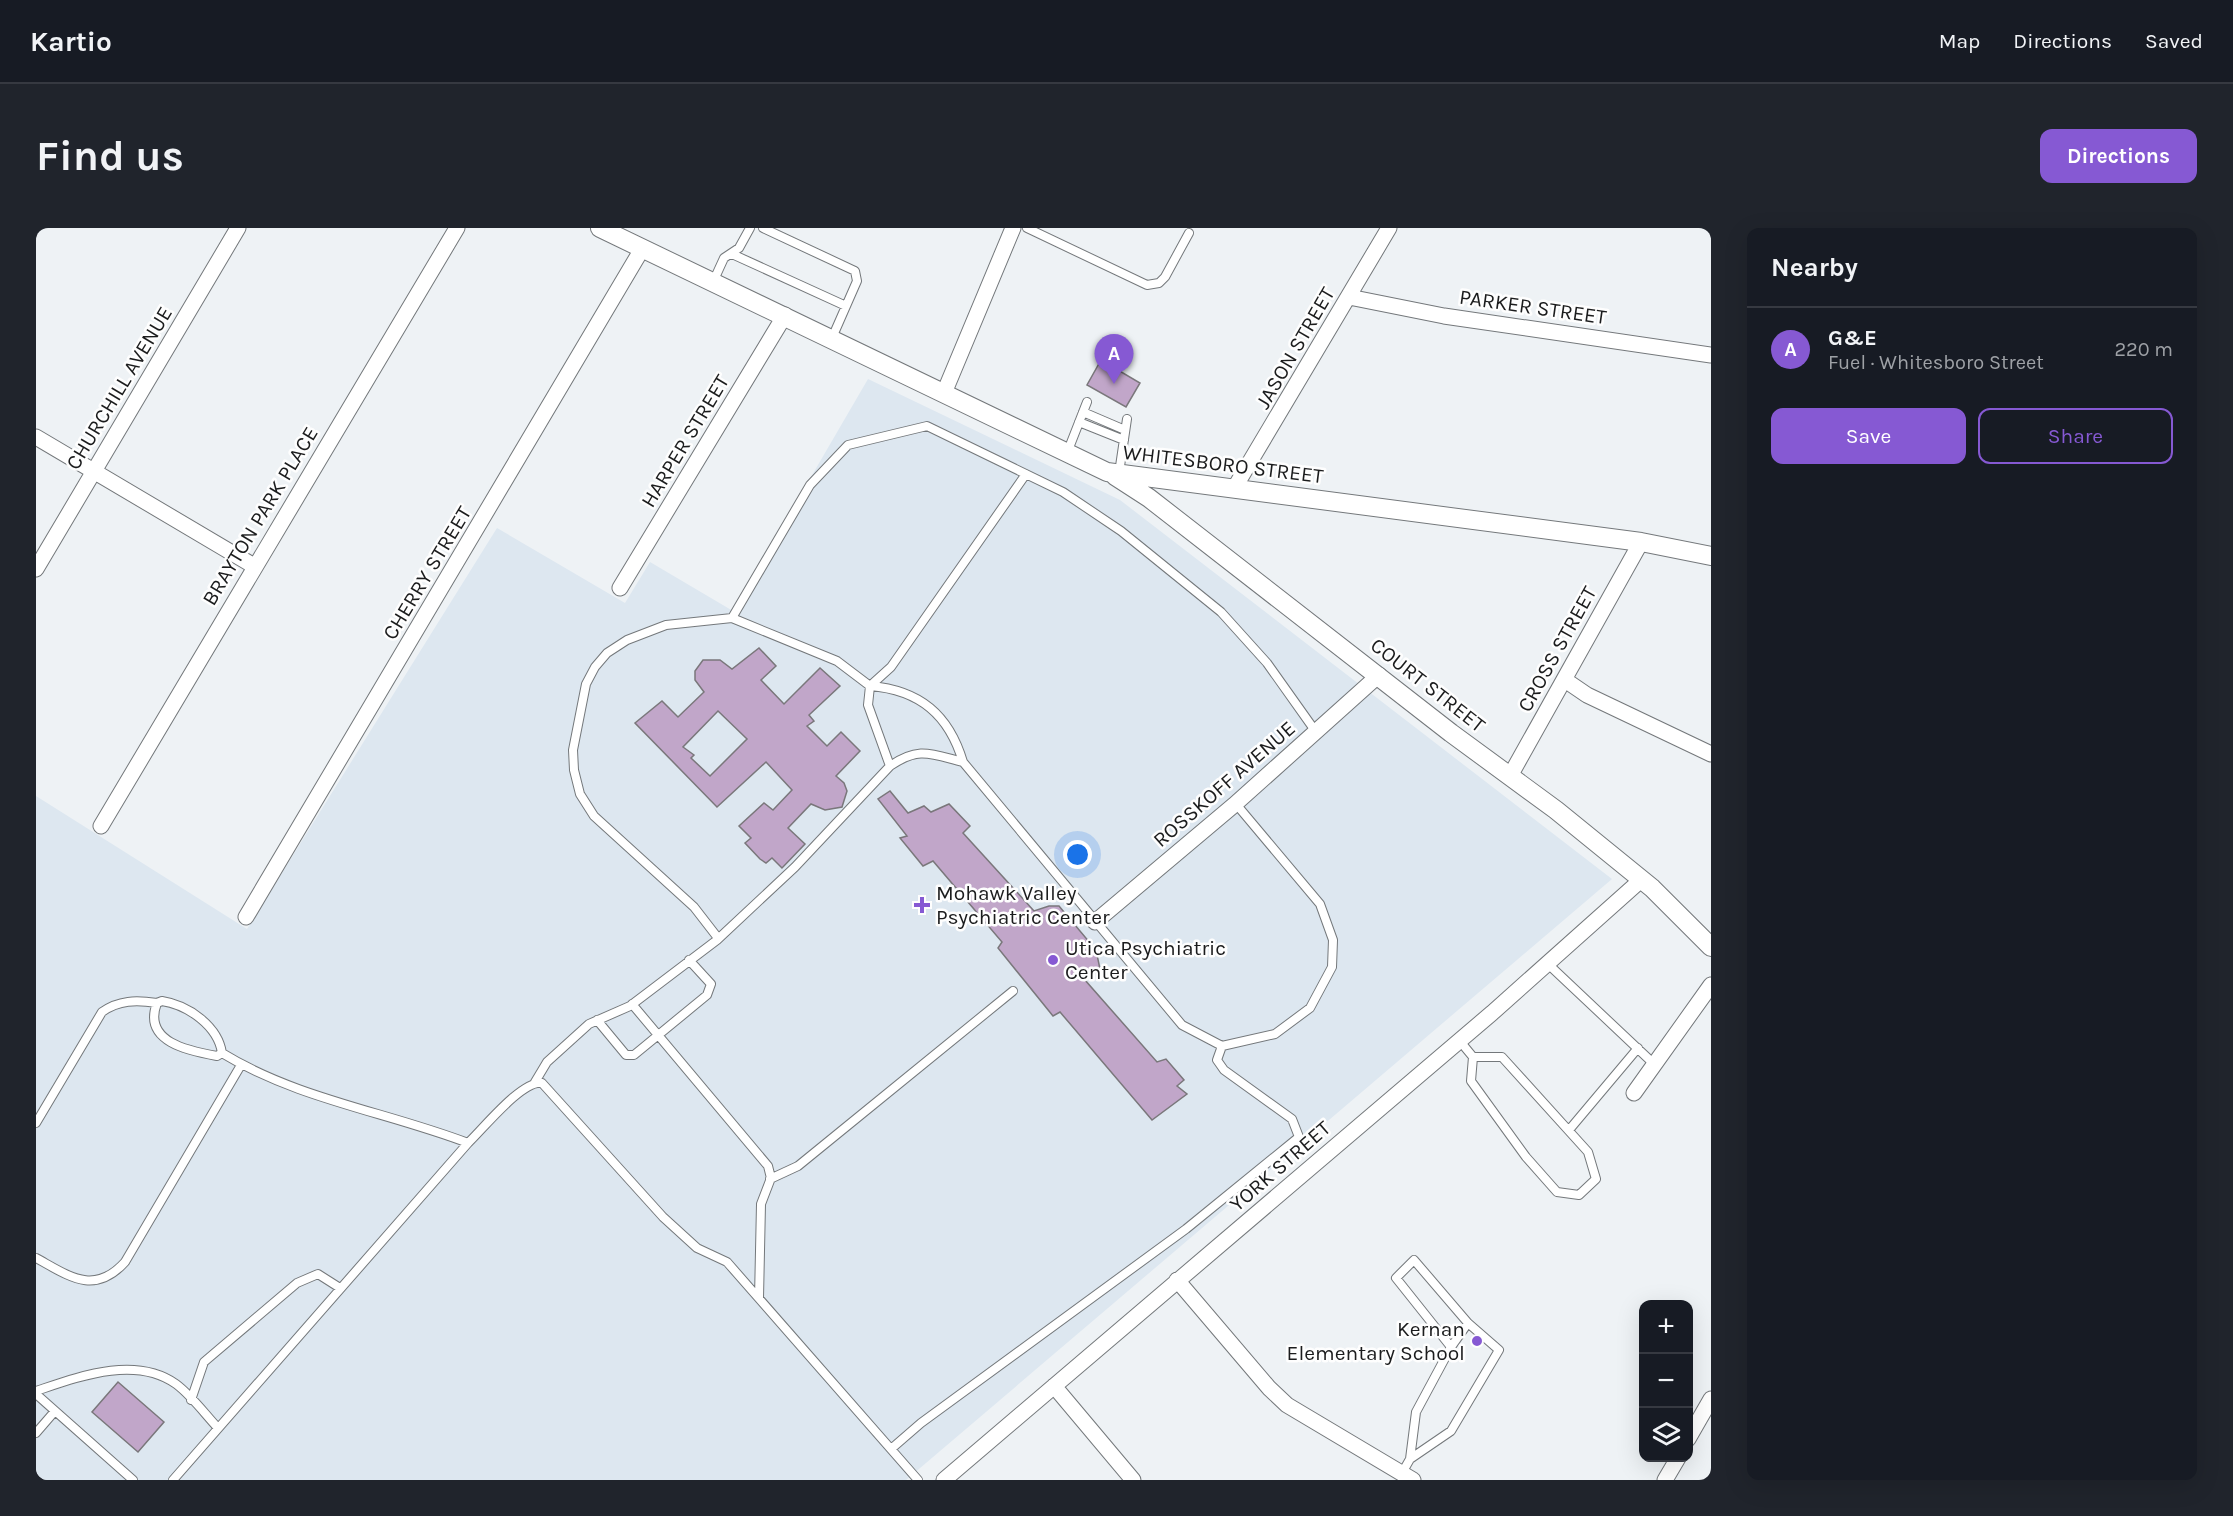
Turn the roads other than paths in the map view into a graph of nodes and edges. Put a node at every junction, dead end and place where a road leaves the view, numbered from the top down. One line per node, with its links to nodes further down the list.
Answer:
1 (238, 228): 27 (street, CHURCHILL AVENUE)
2 (457, 228): 33 (street, BRAYTON PARK PLACE)
3 (600, 228): 10 (street, WHITESBORO STREET)
4 (750, 228): 11 (lane)
5 (763, 228): 14 (lane)
6 (1013, 228): 18 (street)
7 (1027, 228): 9 (lane)
8 (1389, 228): 13 (street, JASON STREET)
9 (1189, 233)
10 (642, 249): 12 (street, WHITESBORO STREET); 48 (street, CHERRY STREET)
11 (732, 254): 12 (lane); 14 (lane)
12 (713, 282): 15 (street, WHITESBORO STREET)
13 (1349, 297): 17 (street, PARKER STREET); 30 (street, JASON STREET)
14 (846, 306): 16 (lane)
15 (785, 315): 16 (street, WHITESBORO STREET); 35 (street, HARPER STREET)
16 (832, 338): 18 (street, WHITESBORO STREET)
17 (1711, 355)
18 (944, 393): 26 (street, WHITESBORO STREET)
19 (1087, 402): 20 (lane)
20 (1083, 412): 22 (lane); 23 (lane)
21 (1127, 418): 23 (lane)
22 (1079, 422): 25 (lane); 26 (lane)
23 (1125, 430): 25 (lane)
24 (36, 437): 27 (street)
25 (1124, 440): 28 (lane)
26 (1067, 453): 28 (street, WHITESBORO STREET)
27 (93, 472): 33 (street); 34 (street, CHURCHILL AVENUE)
28 (1113, 473): 30 (street, WHITESBORO STREET); 37 (street, COURT STREET)
29 (1026, 474): 36 (lane); 39 (lane); 40 (lane)
30 (1235, 487): 31 (street, WHITESBORO STREET)
31 (1641, 542): 32 (street, WHITESBORO STREET); 38 (street, CROSS STREET)
32 (1711, 556)
33 (254, 566): 46 (street, BRAYTON PARK PLACE)
34 (36, 569)
35 (620, 588)
36 (732, 618): 39 (lane); 50 (lane)
37 (1379, 675): 40 (street, ROSSKOFF AVENUE); 44 (street, COURT STREET)
38 (1565, 680): 41 (street); 44 (street, CROSS STREET)
39 (870, 686): 42 (lane); 43 (lane)
40 (1316, 732): 45 (street, ROSSKOFF AVENUE)
41 (1711, 753)
42 (963, 762): 43 (lane); 49 (lane)
43 (890, 766): 50 (lane)
44 (1510, 776): 47 (street, COURT STREET)
45 (1236, 804): 49 (street, ROSSKOFF AVENUE); 61 (lane)
46 (100, 826)
47 (1641, 880): 51 (street, COURT STREET); 53 (street, YORK STREET)
48 (246, 917)
49 (1095, 922): 61 (lane)
50 (718, 938): 52 (lane)
51 (1711, 947)
52 (689, 960): 57 (lane); 59 (lane)
53 (1548, 964): 60 (street, YORK STREET); 62 (lane)
54 (1711, 986): 65 (street)
55 (1013, 990): 72 (lane)
56 (157, 1004): 63 (lane); 63 (lane); 69 (lane)
57 (632, 1004): 58 (lane); 59 (lane)
58 (597, 1020): 59 (lane); 67 (lane)
59 (659, 1035): 72 (lane)
60 (1459, 1040): 64 (lane); 74 (street, YORK STREET)
61 (1222, 1046): 87 (lane)
62 (1638, 1048): 65 (lane); 70 (lane)
63 (222, 1053): 66 (lane)
64 (1473, 1057): 70 (lane); 70 (lane)
65 (1654, 1064): 68 (street)
66 (241, 1065): 71 (lane); 73 (lane)
67 (535, 1082): 71 (lane); 76 (lane)
68 (1634, 1092)
69 (36, 1123)
70 (1569, 1130)
71 (468, 1143): 75 (lane)
72 (770, 1179): 76 (lane)
73 (36, 1258)
74 (1177, 1280): 79 (street, YORK STREET); 90 (street)
75 (340, 1288): 82 (lane); 84 (lane)
76 (759, 1298): 87 (lane)
77 (1468, 1323): 78 (lane); 78 (lane); 88 (lane)
78 (1451, 1347): 88 (lane)
79 (1054, 1386): 94 (street, YORK STREET); 95 (street)
80 (36, 1392): 82 (lane); 83 (lane)
81 (1711, 1399): 86 (street)
82 (191, 1400): 84 (lane)
83 (55, 1411): 85 (lane); 91 (lane)
84 (218, 1428): 92 (lane)
85 (36, 1432)
86 (1693, 1432)
87 (891, 1449): 93 (lane)
88 (1410, 1459): 90 (lane)
89 (1676, 1462): 96 (street)
90 (1407, 1477)
91 (133, 1480)
92 (173, 1480)
93 (918, 1480)
94 (944, 1480)
95 (1132, 1480)
96 (1665, 1480)

